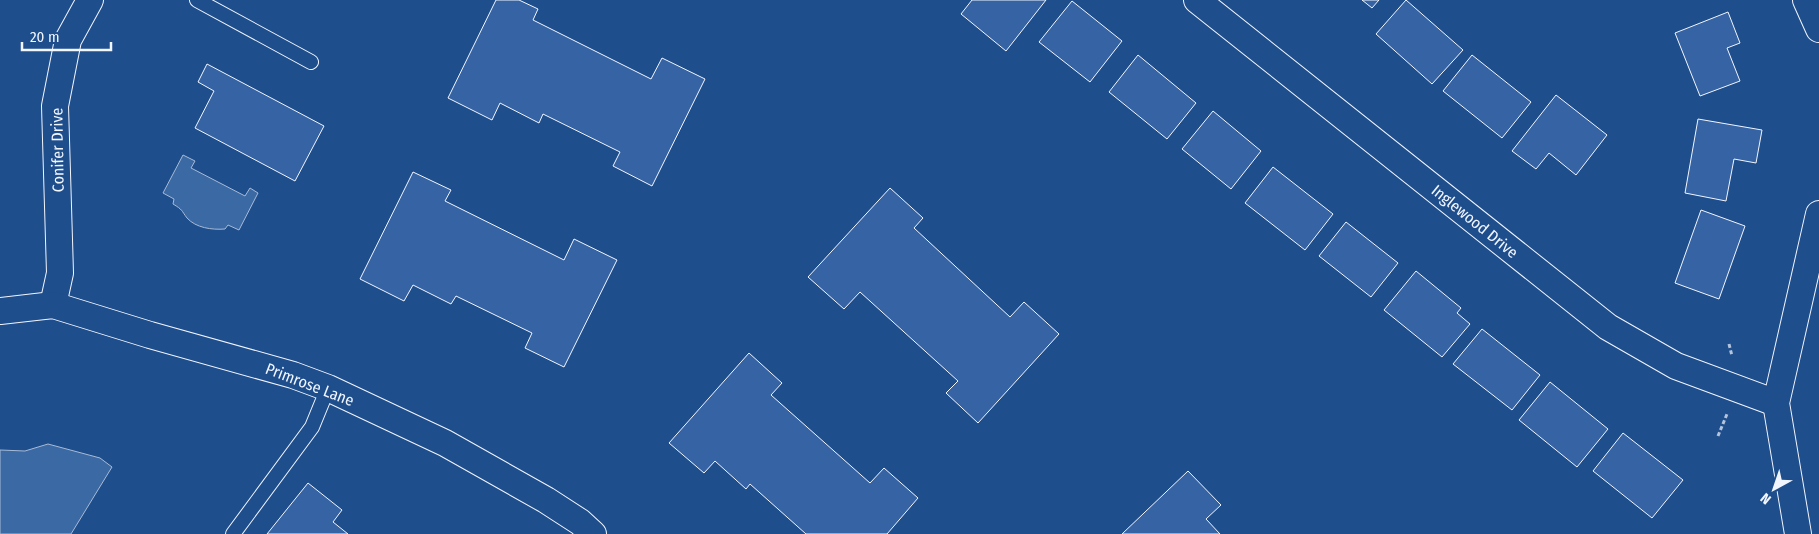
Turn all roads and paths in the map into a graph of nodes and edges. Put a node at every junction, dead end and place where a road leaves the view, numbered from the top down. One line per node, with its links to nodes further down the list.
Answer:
1 (90, 0): 8 (street, Conifer Drive)
2 (197, 0): 6 (lane)
3 (1197, 0): 11 (street, Inglewood Drive)
4 (1806, 0): 5 (street)
5 (1819, 29)
6 (311, 62)
7 (1819, 214): 11 (street)
8 (53, 306): 9 (street, Primrose Lane); 10 (street, Primrose Lane)
9 (0, 311)
10 (328, 388): 14 (street, Primrose Lane); 15 (lane)
11 (1776, 403): 16 (street)
12 (1727, 414): 13 (path)
13 (1718, 436)
14 (581, 530)
15 (233, 534)
16 (1798, 534)

